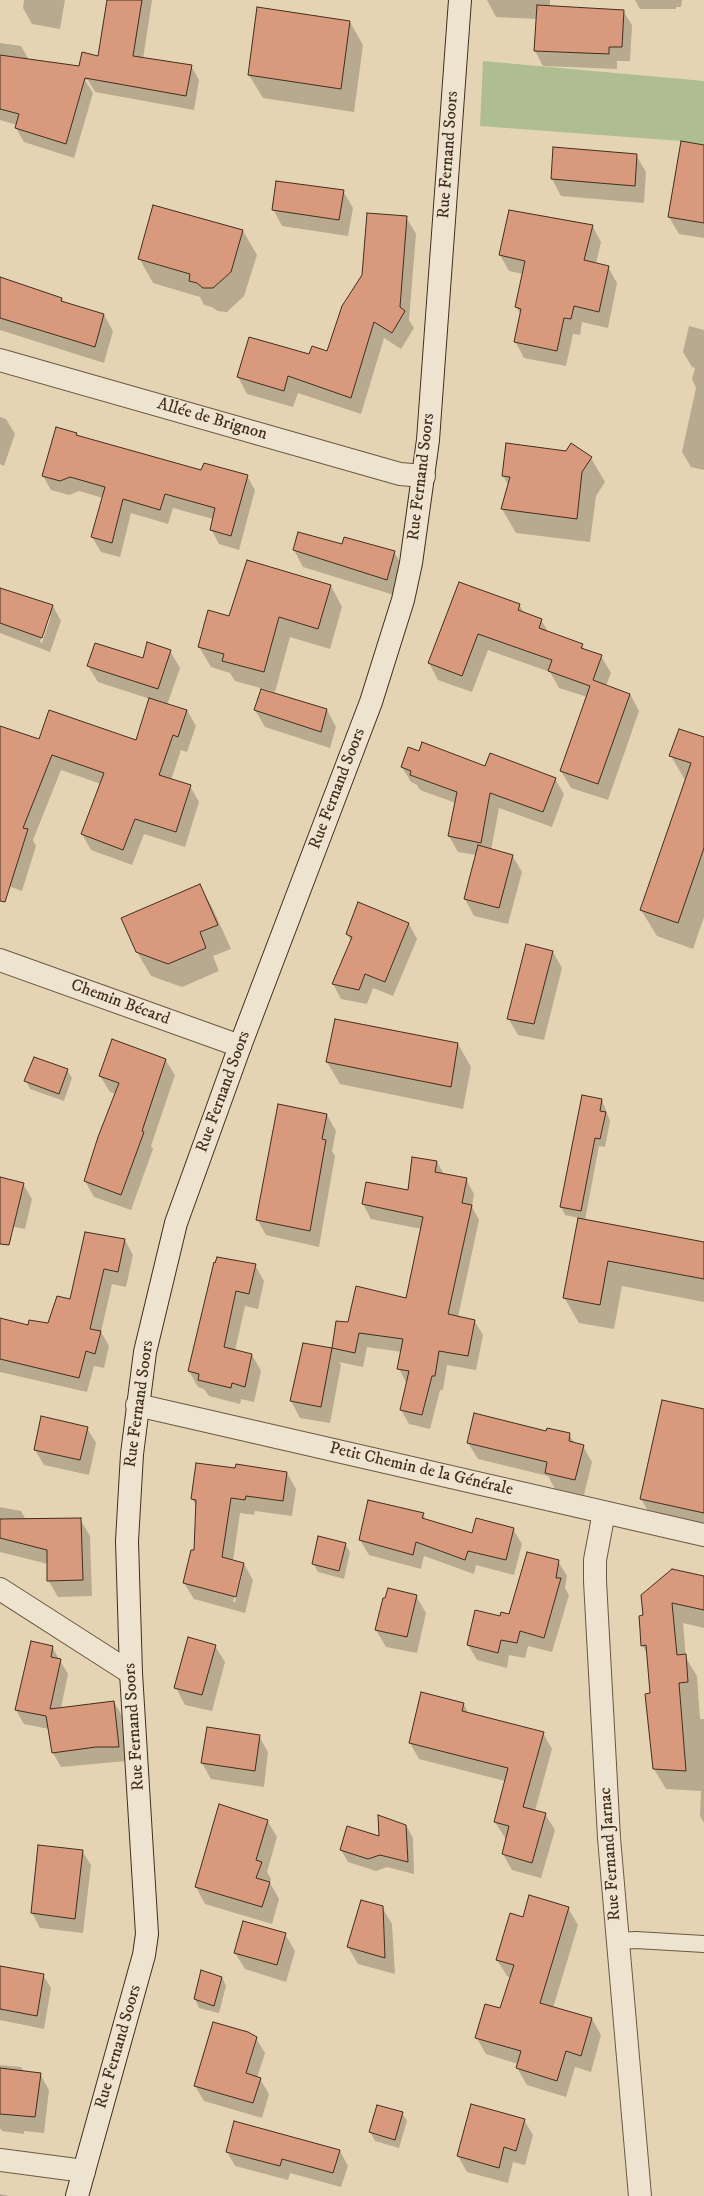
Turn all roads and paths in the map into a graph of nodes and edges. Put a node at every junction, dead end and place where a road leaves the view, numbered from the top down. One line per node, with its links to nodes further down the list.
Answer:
1 (460, 0): 3 (street, Rue Fernand Soors)
2 (0, 360): 3 (street, Allée de Brignon)
3 (424, 476): 5 (street, Rue Fernand Soors)
4 (0, 960): 5 (street, Chemin Bécard)
5 (240, 1046): 6 (street, Rue Fernand Soors)
6 (138, 1405): 7 (street, Petit Chemin de la Générale); 10 (street, Rue Fernand Soors)
7 (604, 1512): 8 (street, Petit Chemin de la Générale); 11 (street, Rue Fernand Jarnac)
8 (704, 1535)
9 (0, 1589): 10 (street)
10 (131, 1673): 14 (street, Rue Fernand Soors)
11 (618, 1941): 12 (lane); 16 (street, Rue Fernand Jarnac)
12 (704, 1944)
13 (0, 2160): 14 (street)
14 (84, 2171): 15 (street, Rue Fernand Soors)
15 (77, 2196)
16 (640, 2196)

